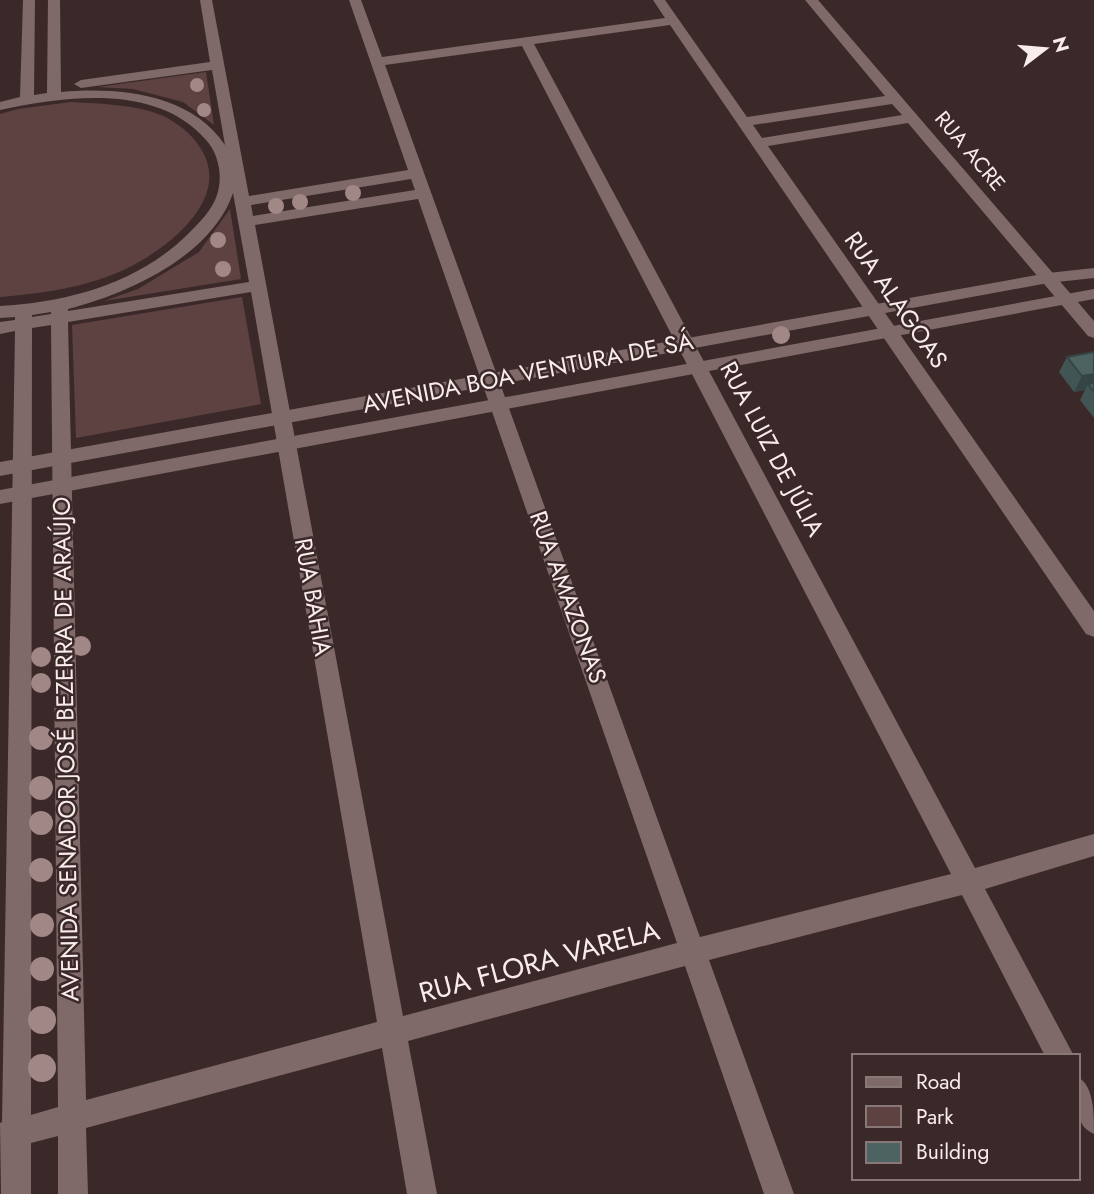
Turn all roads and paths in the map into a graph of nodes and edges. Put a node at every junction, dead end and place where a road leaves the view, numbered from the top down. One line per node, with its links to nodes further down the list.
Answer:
1 (29, 0): 13 (street)
2 (54, 0): 11 (street)
3 (206, 0): 10 (street, RUA BAHIA)
4 (355, 0): 9 (street, RUA AMAZONAS)
5 (659, 0): 7 (street, RUA ALAGOAS)
6 (811, 0): 14 (street, RUA ACRE)
7 (674, 21): 8 (street); 17 (street, RUA ALAGOAS)
8 (526, 41): 9 (street); 36 (street, RUA LUIZ DE JÚLIA)
9 (377, 62): 20 (street, RUA AMAZONAS)
10 (218, 65): 11 (street); 19 (street, RUA BAHIA)
11 (54, 92): 13 (street); 19 (street)
12 (0, 95): 13 (street)
13 (27, 95): 15 (street)
14 (895, 99): 16 (street, RUA ACRE); 17 (street)
15 (0, 106)
16 (912, 118): 18 (street); 25 (street, RUA ACRE)
17 (743, 122): 18 (street, RUA ALAGOAS)
18 (758, 143): 29 (street, RUA ALAGOAS)
19 (230, 160): 22 (street, RUA BAHIA); 30 (street)
20 (417, 173): 21 (street, RUA AMAZONAS); 22 (street)
21 (424, 193): 23 (street); 38 (street, RUA AMAZONAS)
22 (242, 202): 23 (street, RUA BAHIA)
23 (246, 222): 26 (street, RUA BAHIA)
24 (1094, 273): 25 (street, AVENIDA BOA VENTURA DE SÁ)
25 (1048, 278): 28 (street, RUA ACRE); 29 (street, AVENIDA BOA VENTURA DE SÁ)
26 (257, 286): 30 (street); 40 (street, RUA BAHIA)
27 (1094, 294): 28 (street, AVENIDA BOA VENTURA DE SÁ)
28 (1065, 298): 34 (street, AVENIDA BOA VENTURA DE SÁ); 35 (street, RUA ACRE)
29 (873, 310): 34 (street, RUA ALAGOAS); 36 (street, AVENIDA BOA VENTURA DE SÁ)
30 (59, 311): 32 (street); 42 (street, AVENIDA SENADOR JOSÉ BEZERRA DE ARAÚJO)
31 (0, 312): 32 (street)
32 (24, 318): 33 (street); 43 (street, AVENIDA SENADOR JOSÉ BEZERRA DE ARAÚJO)
33 (0, 328)
34 (887, 331): 37 (street, AVENIDA BOA VENTURA DE SÁ); 46 (street, RUA ALAGOAS)
35 (1094, 332)
36 (686, 344): 37 (street, RUA LUIZ DE JÚLIA); 38 (street, AVENIDA BOA VENTURA DE SÁ)
37 (699, 366): 39 (street, AVENIDA BOA VENTURA DE SÁ); 48 (street, RUA LUIZ DE JÚLIA)
38 (491, 380): 39 (street, RUA AMAZONAS); 40 (street, AVENIDA BOA VENTURA DE SÁ)
39 (500, 404): 41 (street, AVENIDA BOA VENTURA DE SÁ); 49 (street, RUA AMAZONAS)
40 (280, 418): 41 (street, RUA BAHIA); 42 (street, AVENIDA BOA VENTURA DE SÁ)
41 (285, 444): 44 (street, AVENIDA BOA VENTURA DE SÁ); 50 (street, RUA BAHIA)
42 (61, 458): 43 (street, AVENIDA BOA VENTURA DE SÁ); 44 (street, AVENIDA SENADOR JOSÉ BEZERRA DE ARAÚJO)
43 (11, 467): 45 (street, AVENIDA SENADOR JOSÉ BEZERRA DE ARAÚJO)
44 (62, 485): 45 (street, AVENIDA BOA VENTURA DE SÁ); 53 (street, AVENIDA SENADOR JOSÉ BEZERRA DE ARAÚJO)
45 (11, 495): 55 (street, AVENIDA SENADOR JOSÉ BEZERRA DE ARAÚJO)
46 (1094, 628)
47 (1094, 845): 48 (street, RUA FLORA VARELA)
48 (968, 882): 49 (street, RUA FLORA VARELA); 51 (street, RUA LUIZ DE JÚLIA)
49 (694, 951): 50 (street, RUA FLORA VARELA); 59 (street, RUA AMAZONAS)
50 (391, 1033): 53 (street, RUA FLORA VARELA); 58 (street, RUA BAHIA)
51 (1059, 1054)
52 (1080, 1095): 54 (street)
53 (72, 1118): 55 (street, RUA FLORA VARELA); 57 (street, AVENIDA SENADOR JOSÉ BEZERRA DE ARAÚJO)
54 (1094, 1120)
55 (8, 1135): 56 (street, AVENIDA SENADOR JOSÉ BEZERRA DE ARAÚJO)
56 (16, 1194)
57 (73, 1194)
58 (422, 1194)
59 (779, 1194)

